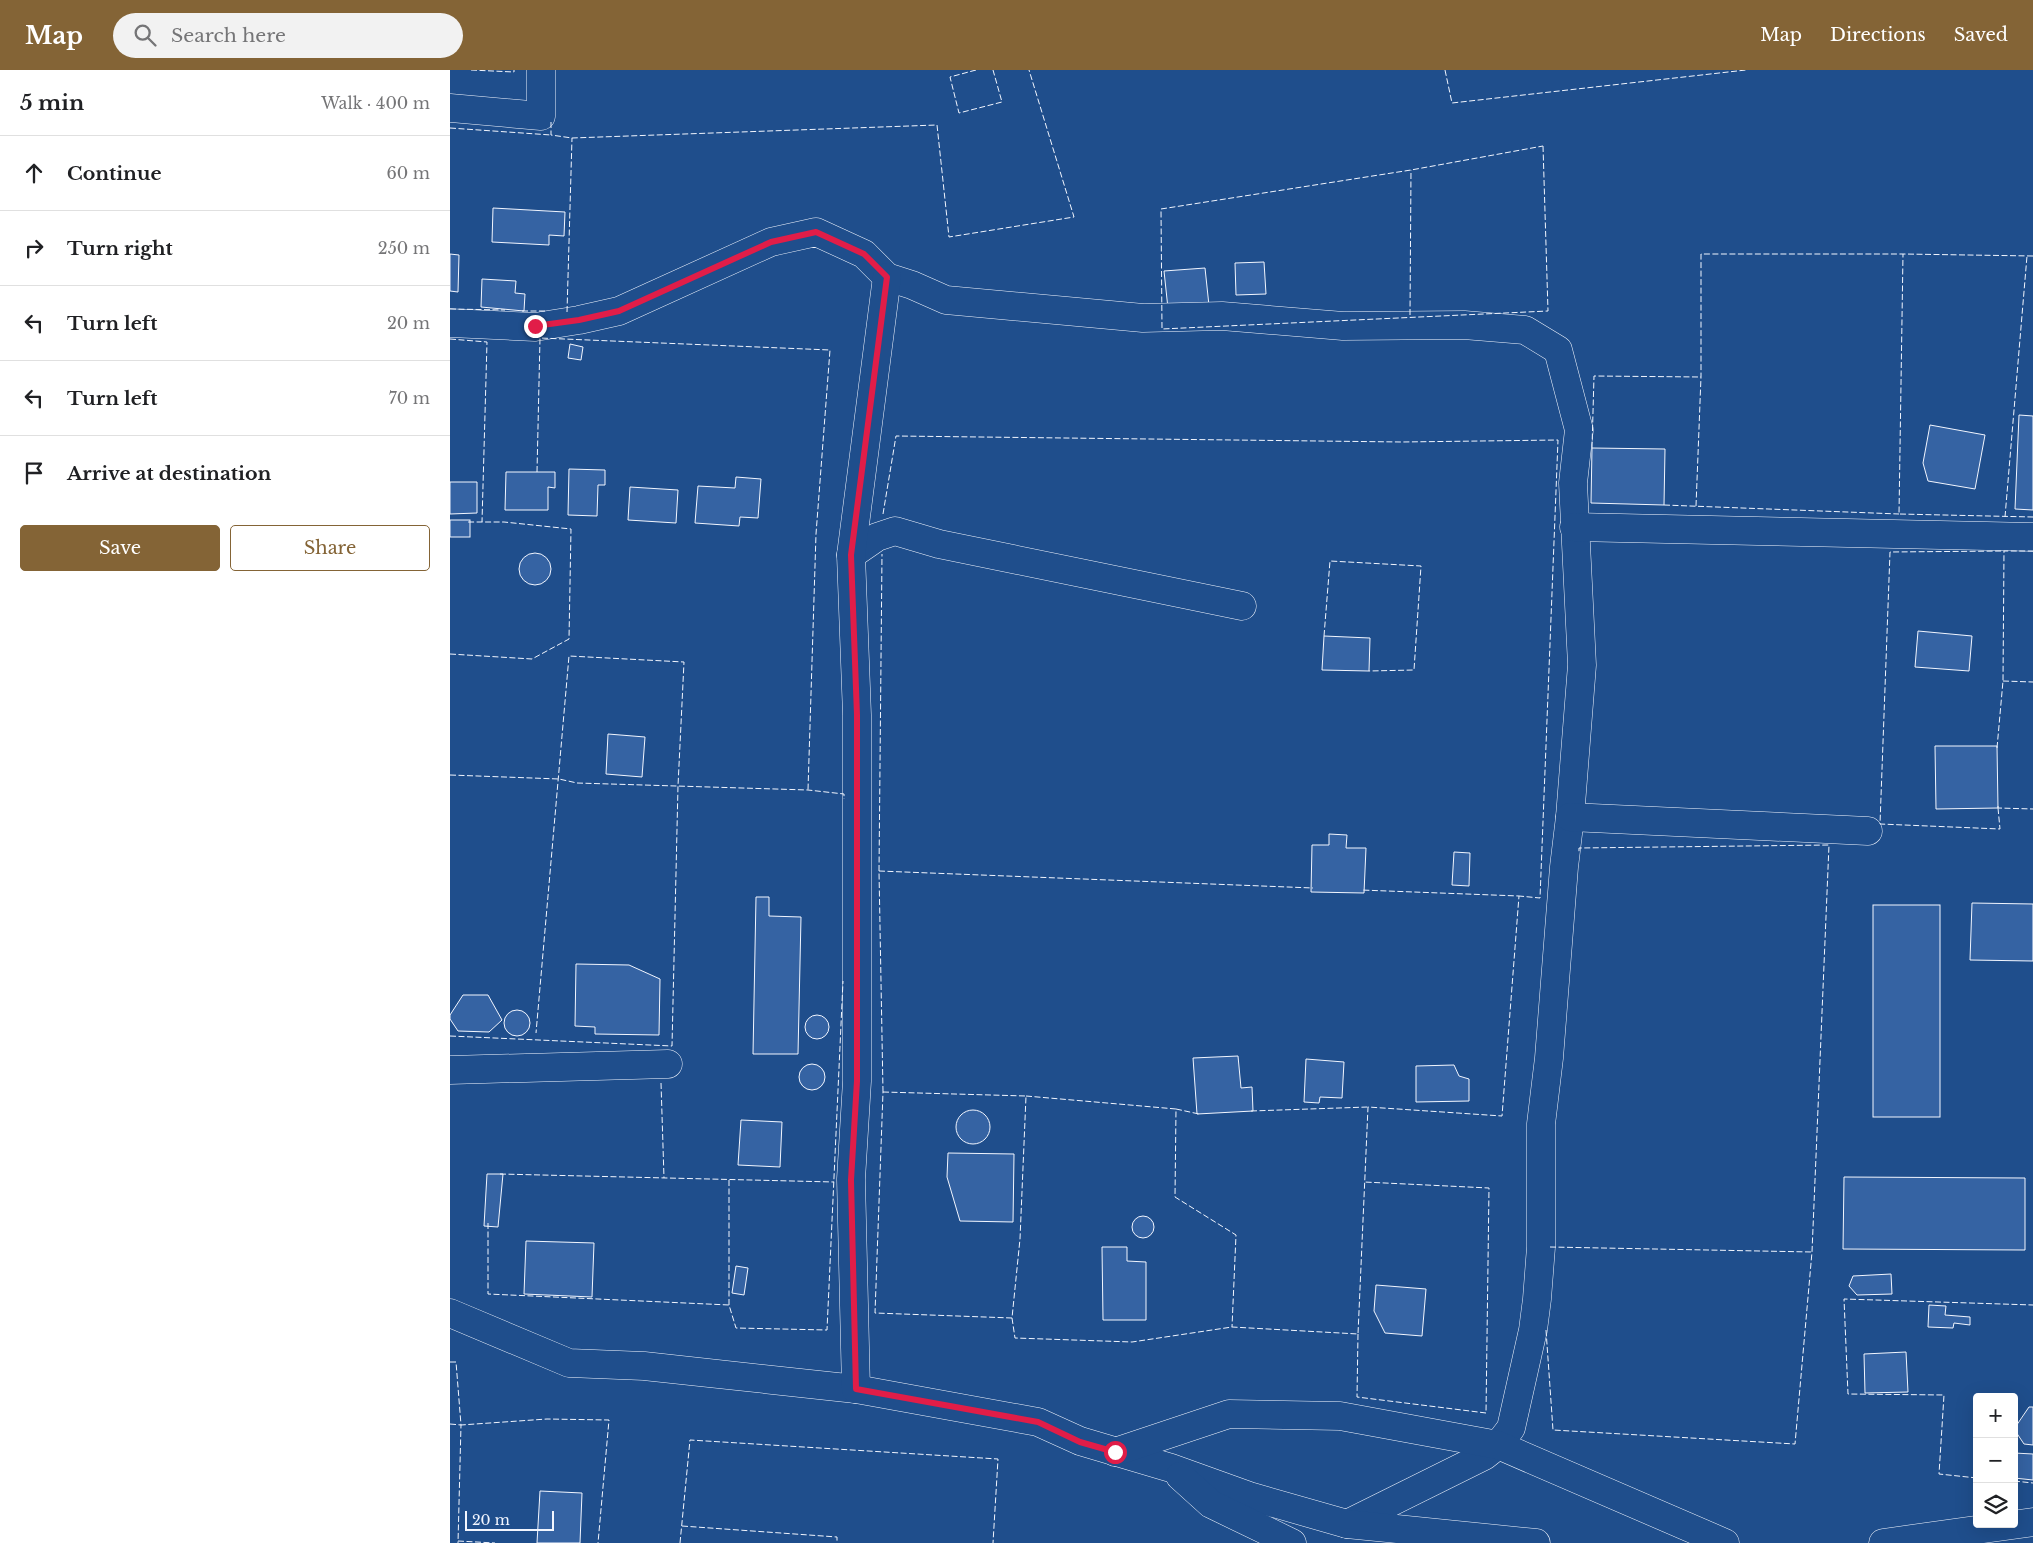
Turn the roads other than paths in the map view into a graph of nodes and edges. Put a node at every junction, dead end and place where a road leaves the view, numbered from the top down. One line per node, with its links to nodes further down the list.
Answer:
1 (541, 70): 2 (street)
2 (450, 108)
3 (887, 277): 4 (street); 5 (street); 7 (street)
4 (450, 323)
5 (1574, 527): 6 (street); 9 (street)
6 (2033, 537)
7 (851, 555): 8 (street); 14 (street)
8 (1242, 606)
9 (1570, 817): 10 (street); 15 (street)
10 (1868, 831)
11 (668, 1064): 12 (street)
12 (450, 1070)
13 (450, 1313): 14 (street)
14 (856, 1389): 16 (street)
15 (1498, 1445): 16 (street); 19 (street); 22 (street)
16 (1115, 1452): 17 (street)
17 (1171, 1468): 19 (street); 20 (street)
18 (2033, 1522): 23 (street)
19 (1348, 1524): 21 (street)
20 (1292, 1543)
21 (1536, 1543)
22 (1725, 1543)
23 (1883, 1543)

